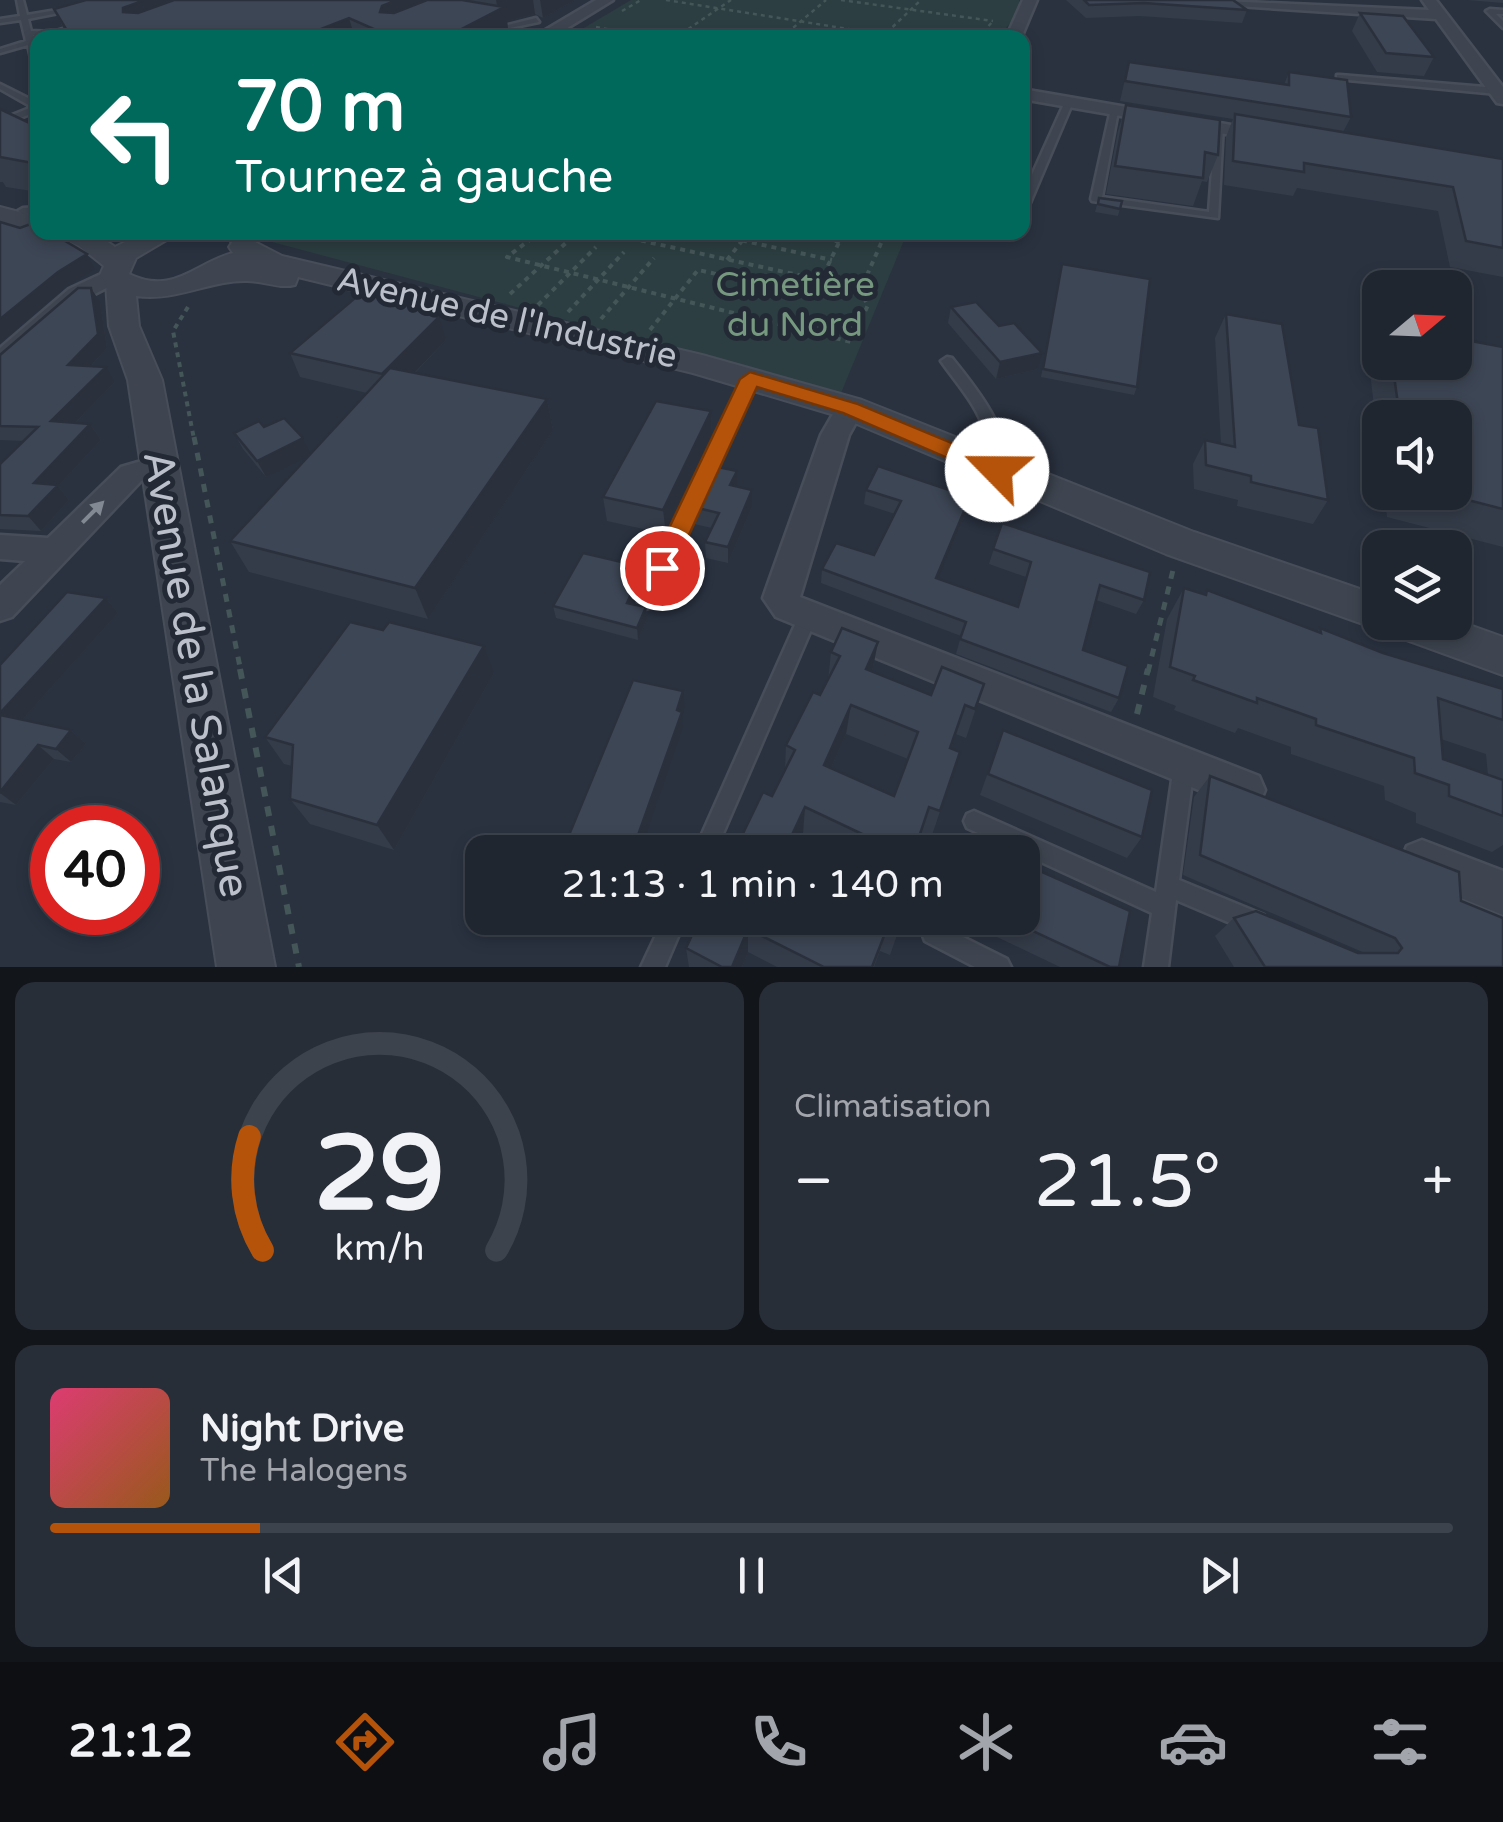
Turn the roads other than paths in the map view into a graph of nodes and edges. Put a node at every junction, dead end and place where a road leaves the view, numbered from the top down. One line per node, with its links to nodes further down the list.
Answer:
1 (20, 0): 9 (lane)
2 (53, 0): 8 (lane)
3 (606, 0): 19 (street)
4 (1030, 0): 20 (street)
5 (1206, 0): 6 (street)
6 (1433, 7): 25 (street)
7 (81, 8): 8 (lane)
8 (57, 12): 9 (lane); 16 (lane)
9 (23, 17): 12 (lane); 15 (lane)
10 (100, 20): 17 (lane)
11 (536, 20): 14 (lane)
12 (0, 21)
13 (481, 25): 14 (lane)
14 (500, 28): 18 (lane)
15 (30, 30)
16 (63, 30)
17 (74, 30)
18 (511, 30)
19 (553, 30)
20 (1017, 30)
21 (30, 40): 22 (lane)
22 (0, 52)
23 (1340, 77): 25 (lane)
24 (1, 87): 27 (lane)
25 (1500, 95)
26 (1030, 96): 28 (street)
27 (30, 103)
28 (1068, 104): 30 (street); 37 (lane)
29 (30, 111): 31 (lane)
30 (1112, 118): 33 (lane); 34 (street); 34 (lane)
31 (5, 121): 32 (lane)
32 (30, 125)
33 (1129, 127)
34 (1219, 135): 35 (lane); 36 (street)
35 (1201, 138)
36 (1295, 140)
37 (1030, 192)
38 (89, 240): 42 (street)
39 (148, 240): 42 (street)
40 (237, 240): 43 (street, Avenue de la Salanque)
41 (243, 240): 44 (street, Avenue de l'Industrie)
42 (117, 273): 43 (street, Avenue de l'Industrie); 45 (street); 47 (street, Avenue de la Salanque)
43 (206, 278): 44 (street, Avenue de l'Industrie); 47 (street, Avenue de la Salanque)
44 (604, 341): 48 (street, Avenue de l'Industrie)
45 (0, 360)
46 (947, 361): 51 (lane)
47 (145, 380): 50 (street, Avenue de la Salanque)
48 (746, 387): 49 (street, Avenue de l'Industrie); 54 (lane)
49 (846, 417): 51 (street, Avenue de l'Industrie); 57 (street)
50 (159, 466): 53 (street, one-way to 50); 70 (street, Avenue de la Salanque)
51 (997, 470): 56 (street, Avenue de l'Industrie)
52 (0, 547): 53 (street)
53 (54, 551): 55 (street)
54 (646, 602)
55 (0, 607)
56 (1362, 607)
57 (808, 616): 60 (street); 63 (lane)
58 (1458, 640): 59 (street)
59 (1503, 656)
60 (1184, 766): 61 (street); 66 (lane)
61 (1273, 801)
62 (974, 820): 66 (lane)
63 (711, 835)
64 (1397, 851): 65 (street)
65 (1503, 894)
66 (1166, 896): 67 (lane); 73 (lane)
67 (1273, 930)
68 (668, 935): 71 (lane)
69 (935, 935): 72 (lane)
70 (246, 967)
71 (654, 967)
72 (999, 967)
73 (1156, 967)

